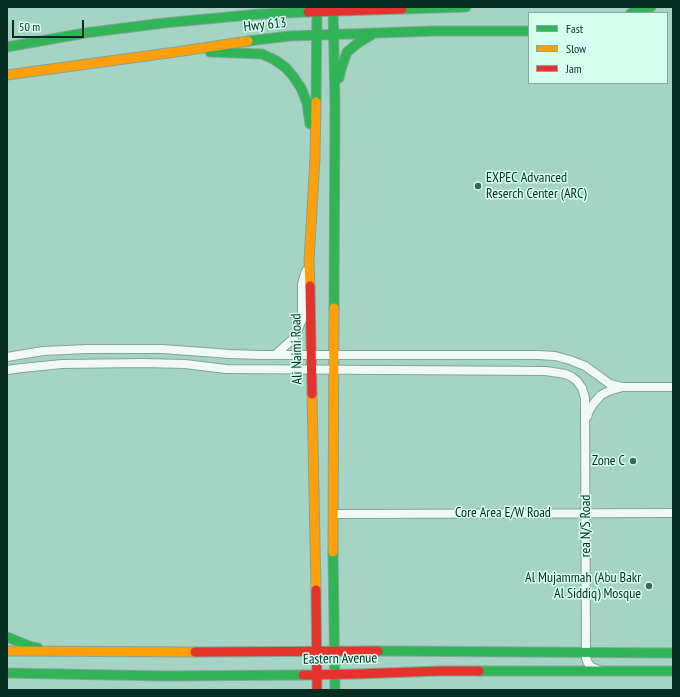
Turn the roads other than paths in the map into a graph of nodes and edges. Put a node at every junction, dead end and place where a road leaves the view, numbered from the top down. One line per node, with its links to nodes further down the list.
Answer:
1 (248, 7): 9 (main road)
2 (386, 7): 7 (main road)
3 (466, 7): 7 (main road)
4 (651, 7): 8 (main road)
5 (317, 9): 6 (main road); 9 (main road); 13 (main road, Ali Naimi Road)
6 (333, 9): 7 (main road); 12 (main road)
7 (398, 10)
8 (634, 12)
9 (212, 18): 14 (main road)
10 (528, 31): 11 (main road, Hwy 613)
11 (374, 33): 12 (main road, Hwy 613); 17 (main road)
12 (334, 34): 13 (main road, Hwy 613); 17 (main road)
13 (318, 35): 15 (main road, Hwy 613); 18 (main road, Ali Naimi Road)
14 (7, 47)
15 (183, 51): 16 (main road, Hwy 613); 18 (main road)
16 (7, 75)
17 (335, 103): 21 (main road)
18 (315, 158): 19 (main road, Ali Naimi Road)
19 (309, 261): 20 (street); 22 (main road, Ali Naimi Road)
20 (275, 354): 22 (street); 23 (street)
21 (334, 354): 22 (street); 24 (main road); 27 (street)
22 (311, 355): 26 (main road, Ali Naimi Road)
23 (7, 357)
24 (334, 369): 26 (street, rea N/S Road); 29 (street, rea N/S Road); 32 (main road)
25 (7, 370): 26 (street, rea N/S Road)
26 (312, 370): 35 (main road, Ali Naimi Road)
27 (622, 387): 28 (street); 29 (street)
28 (673, 387)
29 (585, 422): 30 (street, rea N/S Road)
30 (586, 513): 31 (street, Core Area E/W Road); 32 (street, Core Area E/W Road); 38 (street, rea N/S Road)
31 (673, 513)
32 (333, 514): 36 (main road)
33 (7, 637): 37 (main road)
34 (7, 651): 37 (main road, Eastern Avenue)
35 (317, 651): 36 (main road, Eastern Avenue); 37 (main road, Eastern Avenue); 44 (main road, Ali Naimi Road)
36 (335, 651): 38 (main road, Eastern Avenue); 43 (main road)
37 (60, 652)
38 (586, 653): 39 (main road, Eastern Avenue); 40 (street)
39 (673, 653)
40 (600, 671): 41 (main road, Eastern Avenue); 43 (main road, Eastern Avenue)
41 (673, 671)
42 (7, 673): 44 (main road, Eastern Avenue)
43 (335, 673): 44 (main road, Eastern Avenue); 46 (main road)
44 (316, 674): 45 (main road, Ali Naimi Road)
45 (317, 690)
46 (336, 690)

